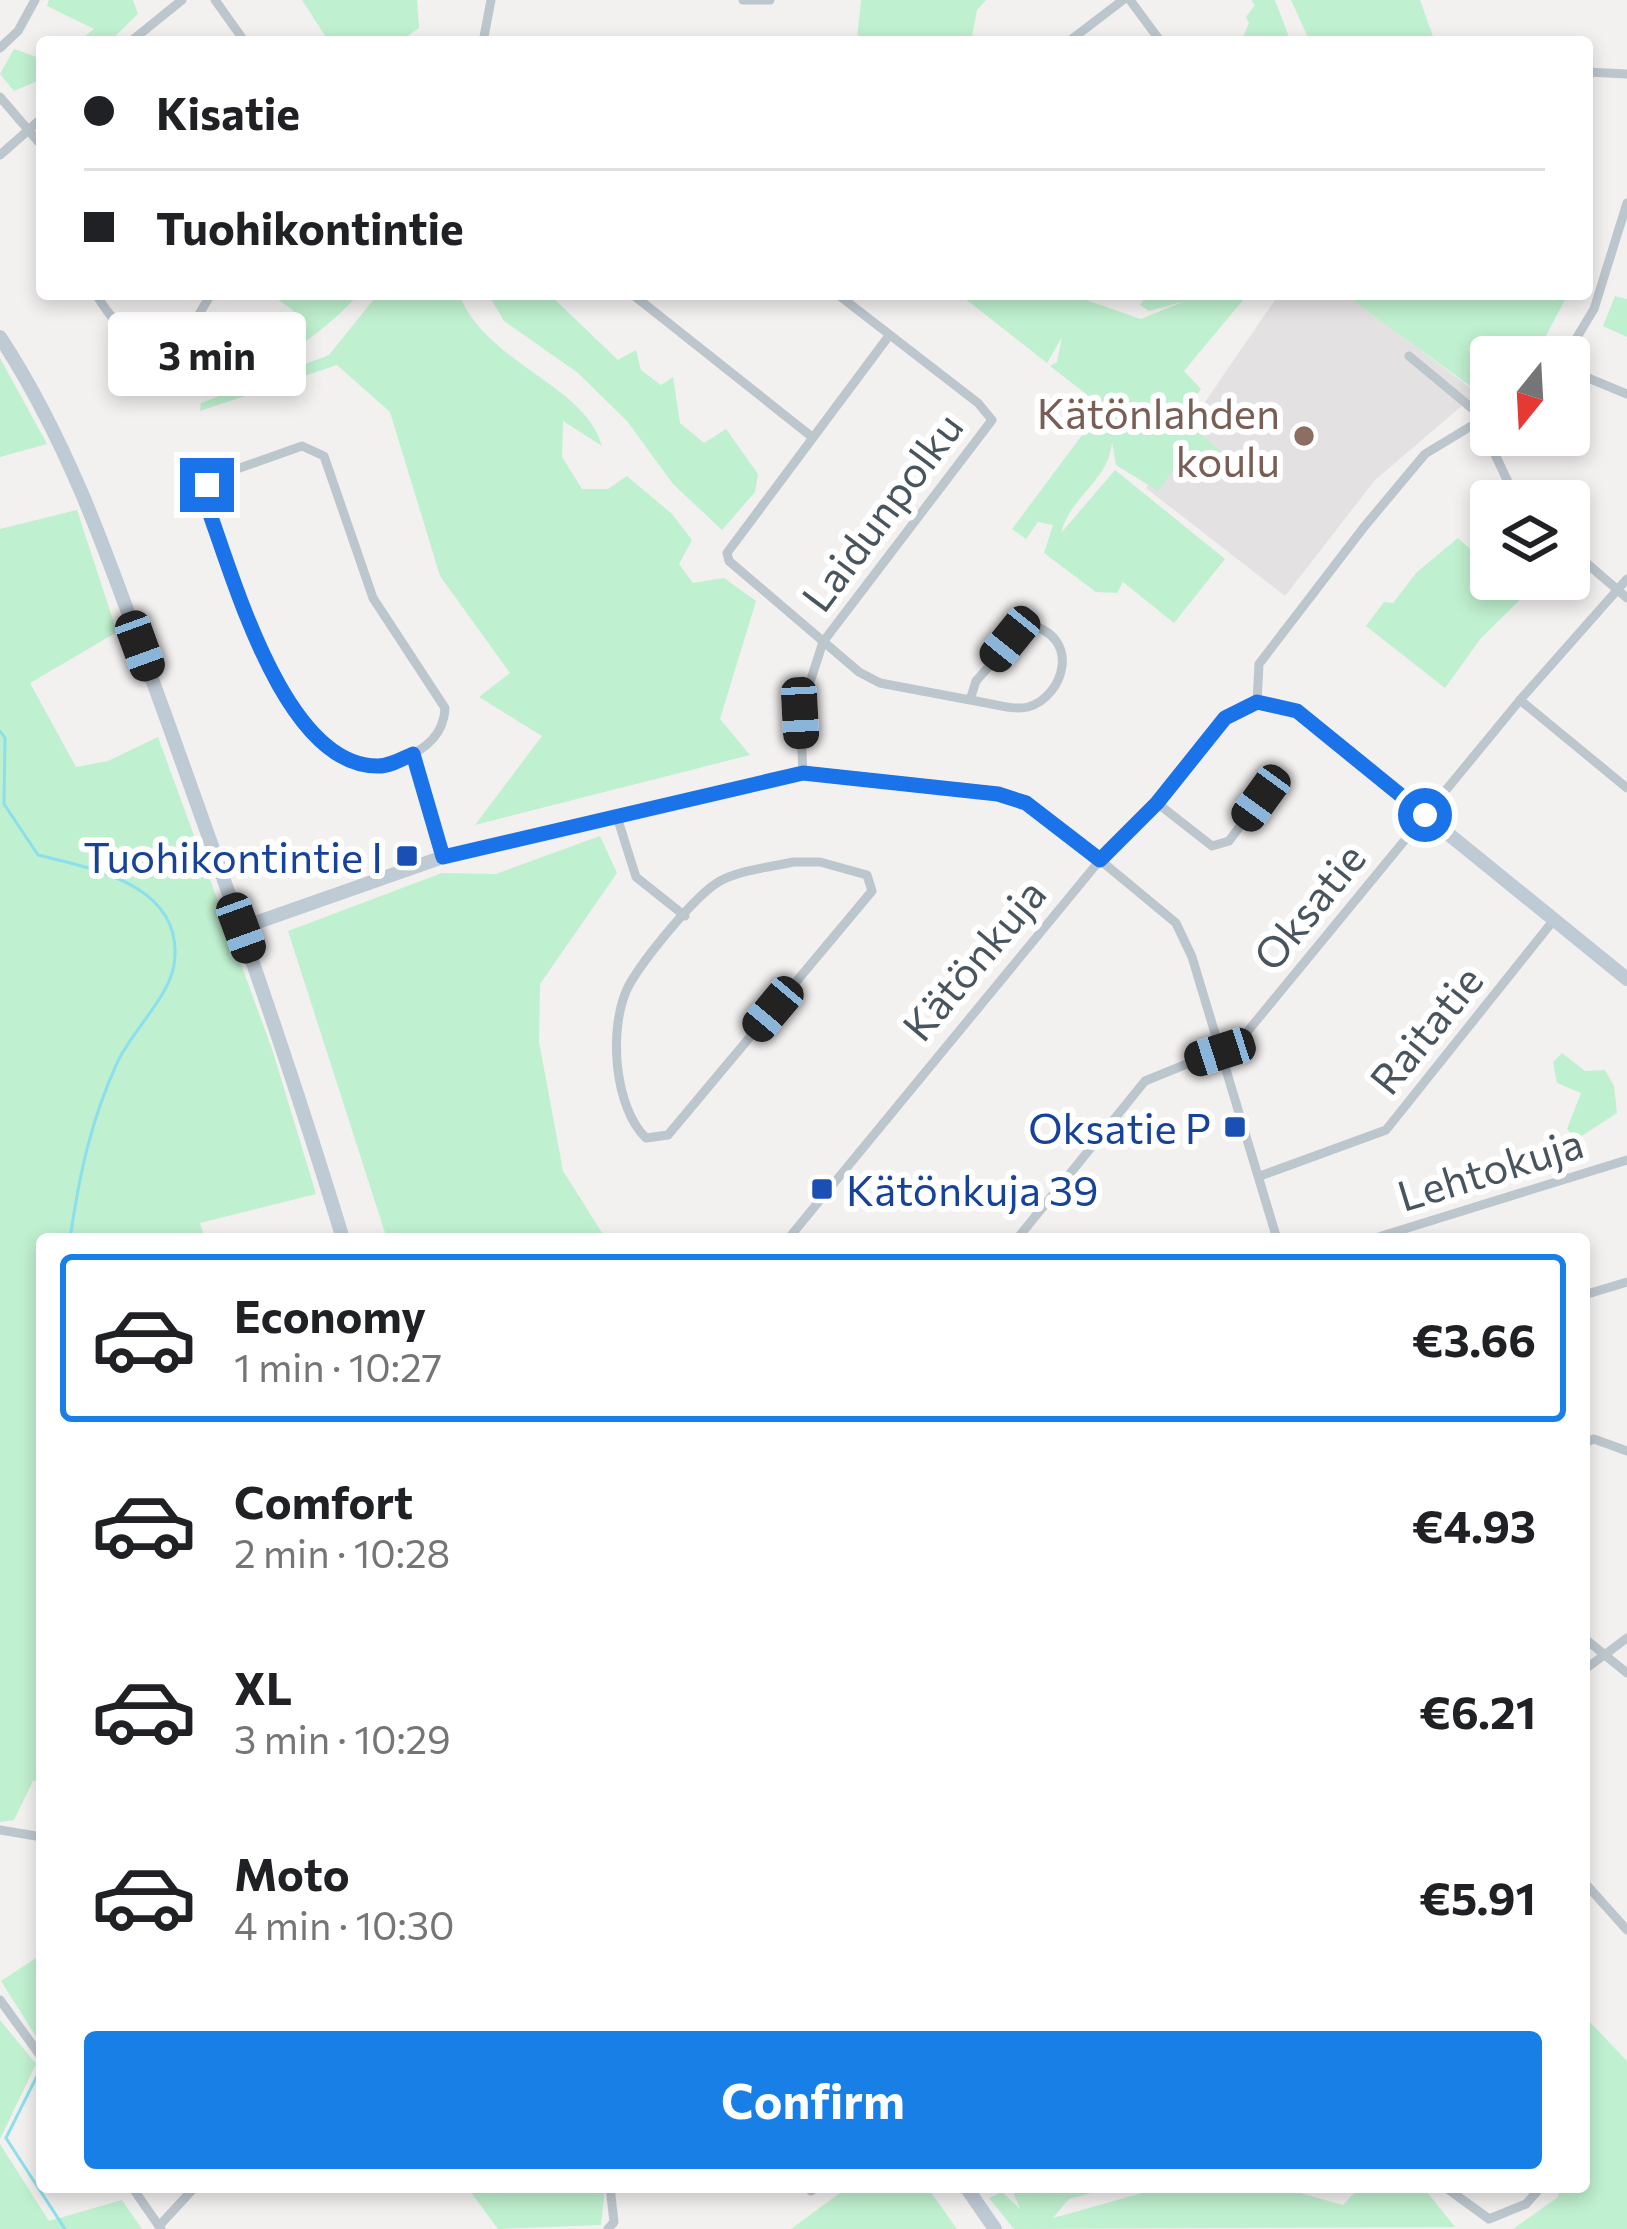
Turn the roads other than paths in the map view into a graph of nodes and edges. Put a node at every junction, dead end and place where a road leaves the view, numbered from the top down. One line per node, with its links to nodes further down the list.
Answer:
1 (35, 0): 13 (street)
2 (182, 0): 8 (street)
3 (214, 0): 9 (street)
4 (491, 0): 10 (street)
5 (742, 0): 6 (street)
6 (770, 0)
7 (1126, 0): 11 (street); 12 (street)
8 (137, 36)
9 (241, 36)
10 (484, 36)
11 (1076, 36)
12 (1156, 36)
13 (0, 48)
14 (1593, 72): 15 (street)
15 (1627, 74)
16 (0, 97): 18 (street)
17 (36, 123): 18 (street)
18 (28, 130): 19 (street); 20 (street)
19 (36, 139)
20 (0, 155)
21 (1627, 203): 26 (street)
22 (100, 300): 23 (street)
23 (207, 300)
24 (640, 300): 34 (street)
25 (844, 300): 28 (street)
26 (1578, 336)
27 (0, 338): 53 (street)
28 (888, 338): 34 (street); 38 (street, Laidunpolku)
29 (1409, 356): 32 (street)
30 (1590, 379): 31 (street)
31 (1627, 394)
32 (1470, 404)
33 (1470, 427): 41 (street)
34 (812, 437): 38 (street)
35 (1590, 566): 37 (street)
36 (1627, 579): 37 (street, Oksatie)
37 (1623, 594): 40 (street, Oksatie)
38 (823, 642): 39 (street); 43 (street, Laidunpolku)
39 (970, 700): 39 (street)
40 (1520, 700): 44 (street); 47 (street, Oksatie)
41 (1257, 702): 46 (street, Kätönkuja); 47 (street)
42 (413, 754): 42 (street); 49 (street)
43 (803, 773): 48 (street); 50 (street)
44 (1627, 788)
45 (1261, 798): 46 (street)
46 (1157, 803): 50 (street, Kätönkuja)
47 (1425, 815): 52 (street); 55 (street, Oksatie)
48 (617, 817): 49 (street); 51 (street)
49 (443, 857): 53 (street)
50 (1100, 860): 55 (street); 59 (street, Kätönkuja)
51 (685, 916): 51 (street)
52 (1553, 921): 54 (street); 57 (street, Raitatie)
53 (241, 928): 58 (street)
54 (1627, 980)
55 (1220, 1052): 57 (street); 60 (street, Oksatie)
56 (1627, 1160): 62 (street, Lehtokuja)
57 (1259, 1176): 61 (street)
58 (341, 1233)
59 (793, 1233)
60 (1022, 1233)
61 (1275, 1233)
62 (1391, 1233)
63 (1627, 1282): 64 (street)
64 (1590, 1293)
65 (1590, 1440): 66 (street)
66 (1627, 1451)
67 (1627, 1637): 69 (street)
68 (1590, 1642): 69 (street)
69 (1607, 1652): 70 (street); 71 (street)
70 (1590, 1665)
71 (1627, 1673)
72 (0, 1830): 73 (street)
73 (36, 1836)
74 (1590, 1889): 75 (street)
75 (1627, 1930)
76 (0, 2000): 77 (street)
77 (36, 2050)
78 (136, 2193): 84 (street)
79 (190, 2193): 84 (street)
80 (611, 2193): 85 (street)
81 (970, 2193): 86 (street)
82 (1453, 2193): 83 (street)
83 (1536, 2193)
84 (160, 2228)
85 (608, 2229)
86 (995, 2229)

